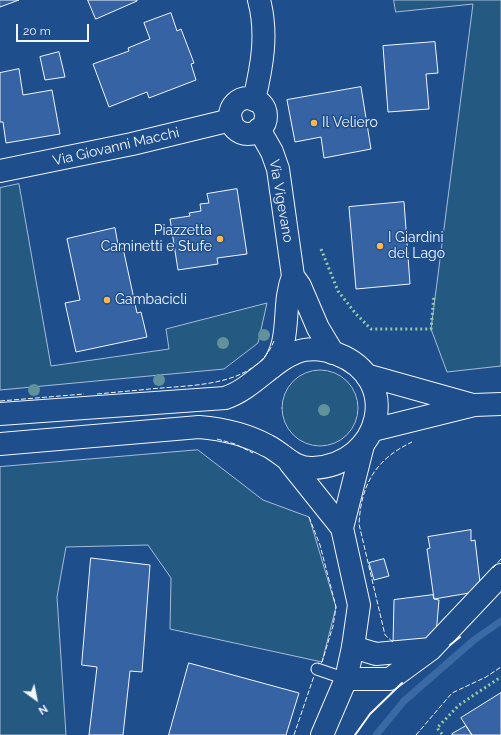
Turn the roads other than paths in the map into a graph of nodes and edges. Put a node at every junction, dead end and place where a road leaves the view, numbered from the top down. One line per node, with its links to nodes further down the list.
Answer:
1 (260, 0): 2 (street)
2 (254, 100): 3 (street); 4 (street)
3 (231, 120): 4 (street); 5 (street, Via Giovanni Macchi)
4 (259, 129): 6 (street, Via Vigevano)
5 (0, 171)
6 (293, 276): 7 (street, Via Vigevano); 8 (street, Via Vigevano)
7 (333, 353): 8 (street); 9 (street)
8 (272, 367): 12 (street)
9 (366, 375): 11 (street); 13 (street)
10 (501, 404): 11 (street)
11 (474, 405): 13 (street)
12 (0, 414)
13 (368, 437): 15 (street); 16 (street)
14 (0, 444): 15 (street)
15 (290, 463): 16 (street)
16 (342, 528): 18 (street)
17 (501, 575): 19 (street)
18 (353, 647): 19 (street); 21 (street)
19 (431, 649): 21 (street)
20 (317, 669): 21 (lane)
21 (346, 679): 22 (street)
22 (322, 735)

